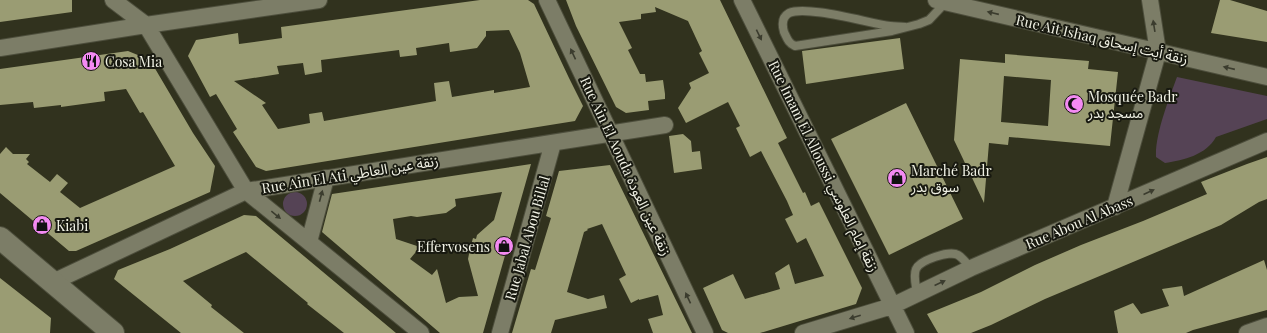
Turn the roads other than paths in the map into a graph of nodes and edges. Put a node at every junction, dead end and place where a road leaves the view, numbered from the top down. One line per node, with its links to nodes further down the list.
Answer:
1 (113, 0): 7 (street)
2 (319, 0): 7 (street)
3 (547, 0): 13 (street, Rue Ain El Aouda زنقة عين العودة, one-way to 3)
4 (742, 0): 24 (street, Rue Imam El Alloussi زنقة إمام العلوسي, one-way to 24)
5 (1150, 0): 10 (street, one-way to 5)
6 (941, 1): 8 (lane); 10 (street, Rue Ait Ishaq زنقة أيت إسحاق, one-way to 6)
7 (146, 25): 9 (street); 17 (street)
8 (905, 27): 8 (lane)
9 (0, 48)
10 (1158, 52): 11 (street, Rue Ait Ishaq زنقة أيت إسحاق, one-way to 10); 18 (street)
11 (1267, 77)
12 (665, 125): 13 (street, Rue Ain El Ati زنقة عين العاطي)
13 (611, 134): 15 (street, Rue Ain El Ati زنقة عين العاطي); 29 (street, Rue Ain El Aouda زنقة عين العودة, one-way to 13)
14 (1267, 141): 18 (street, Rue Abou Al Abass, one-way to 14)
15 (554, 143): 16 (street, Rue Ain El Ati زنقة عين العاطي); 28 (street, Rue Jabal Abou Billal)
16 (326, 178): 17 (street, Rue Ain El Ati زنقة عين العاطي); 20 (street, one-way to 16)
17 (246, 191): 20 (street, one-way to 20); 22 (street, Rue Ain El Ati زنقة عين العاطي)
18 (1115, 207): 21 (street, Rue Abou Al Abass)
19 (0, 238): 22 (main road)
20 (309, 242): 27 (street)
21 (971, 268): 23 (street, Rue Abou Al Abass, one-way to 21); 23 (lane)
22 (53, 282): 26 (main road)
23 (917, 293): 24 (street, Rue Abou Al Abass)
24 (892, 306): 30 (street, Rue Abou Al Abass, one-way to 30); 31 (street, Rue Imam El Alloussi زنقة إمام العلوسي)
25 (1267, 326): 32 (street)
26 (103, 331)
27 (421, 333)
28 (500, 333)
29 (705, 333)
30 (803, 333)
31 (906, 333)
32 (1246, 333)

